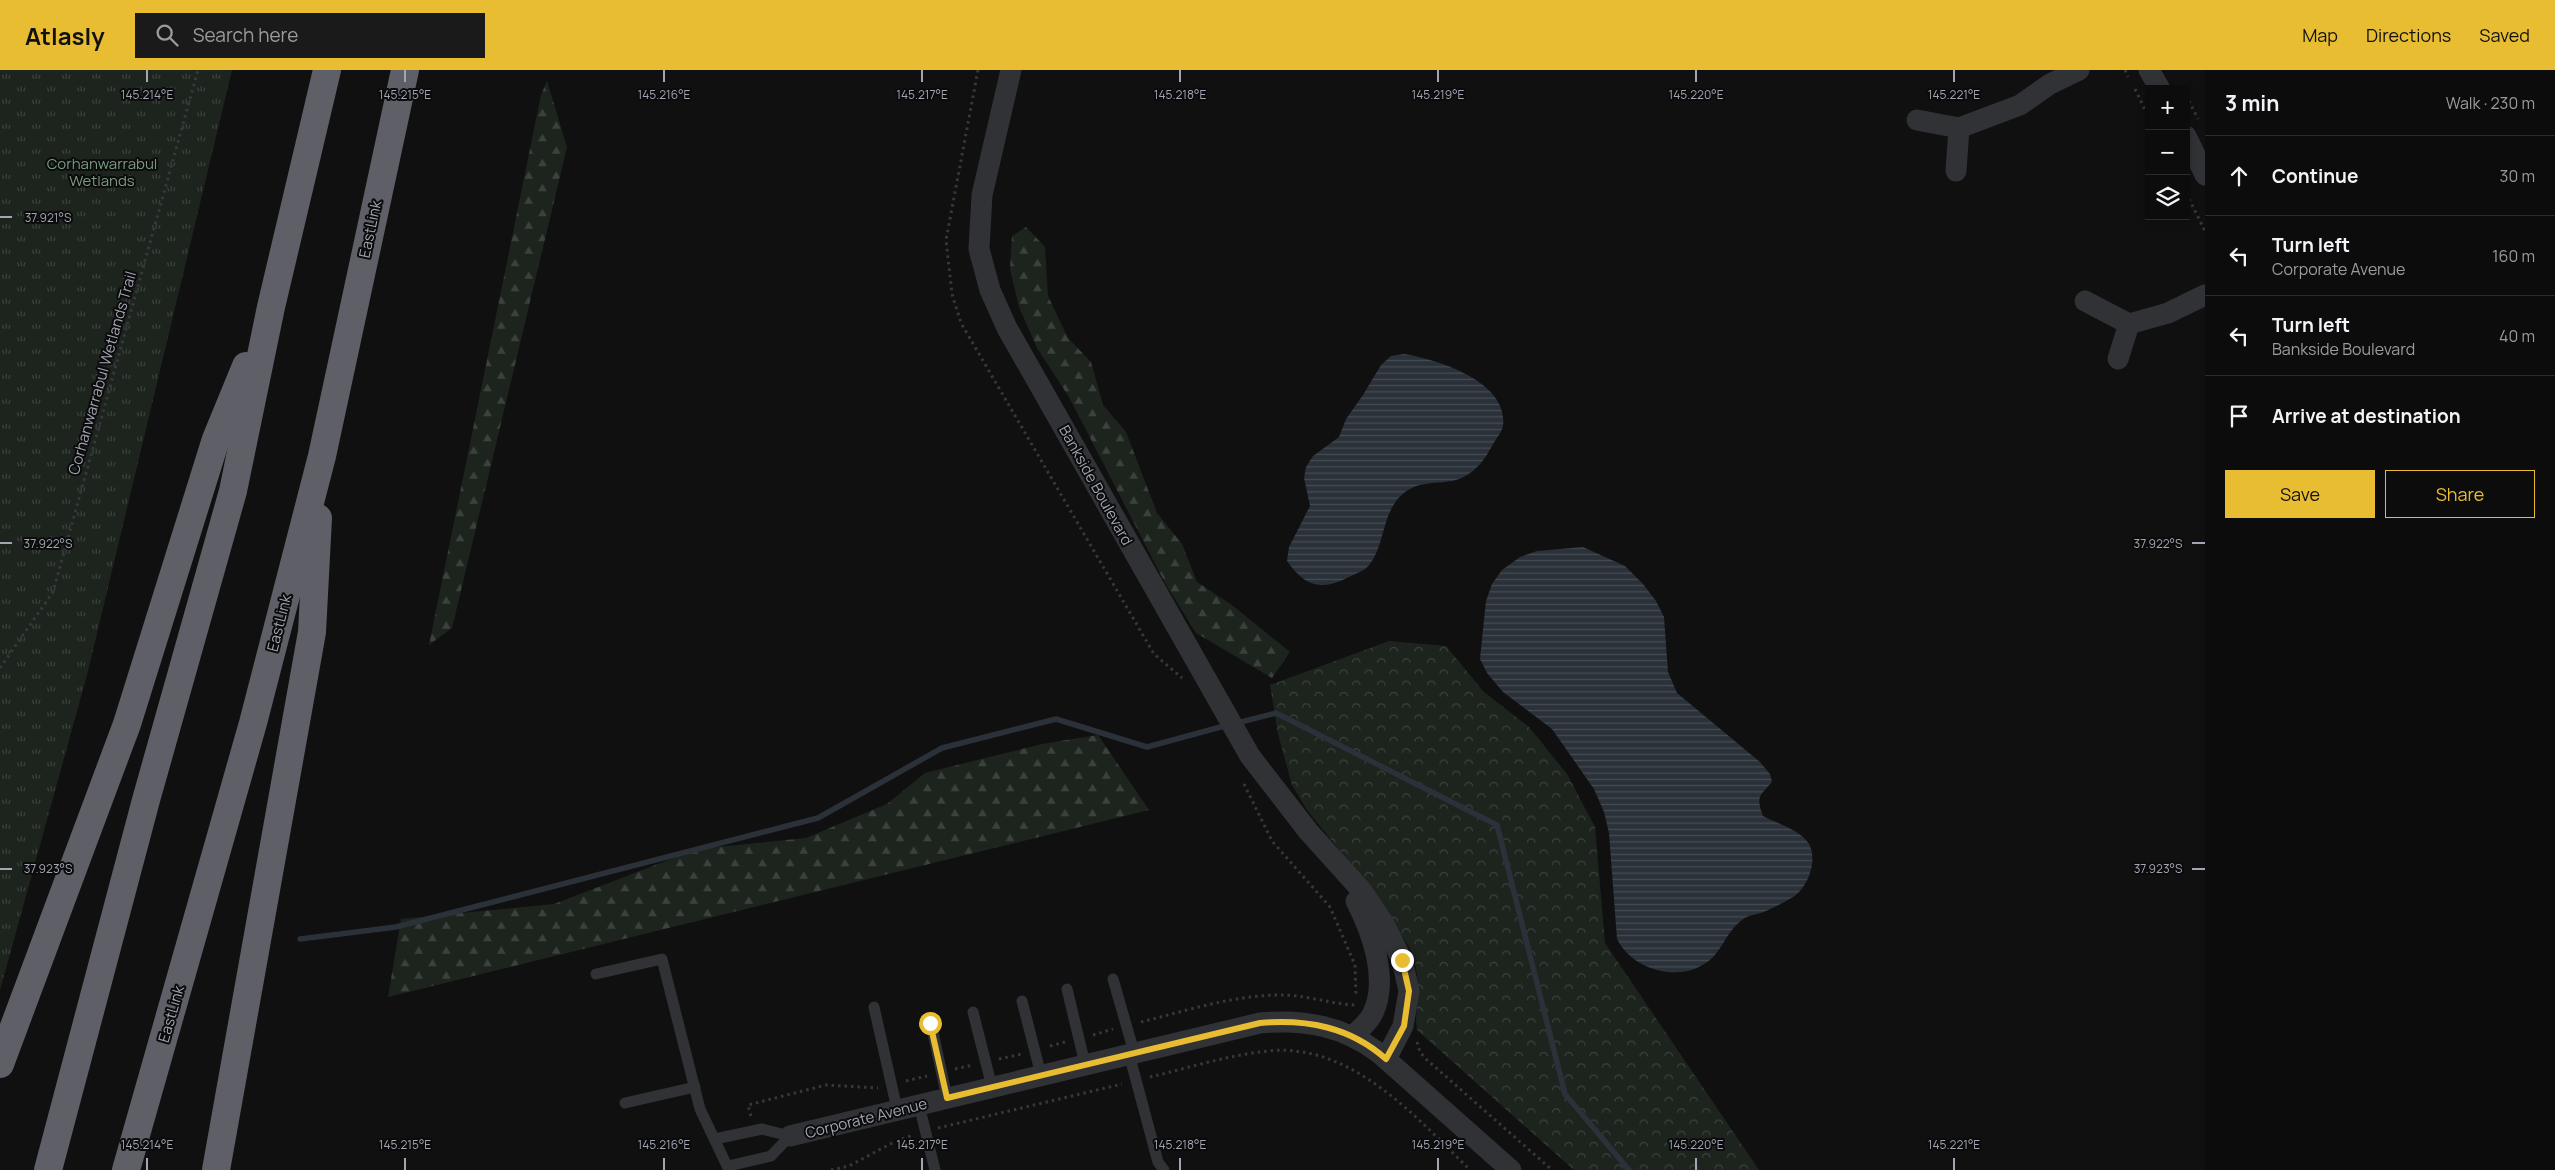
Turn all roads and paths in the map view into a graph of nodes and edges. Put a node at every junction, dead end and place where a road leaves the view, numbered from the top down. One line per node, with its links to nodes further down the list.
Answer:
1 (198, 70): 26 (path, Corhanwarrabul Wetlands Trail)
2 (327, 70): 22 (highway)
3 (405, 70): 25 (highway, EastLink)
4 (1011, 70): 27 (street, Bankside Boulevard)
5 (2079, 70): 14 (street)
6 (2125, 70): 8 (path)
7 (2149, 70): 9 (street)
8 (2129, 78)
9 (2158, 85)
10 (2133, 86): 11 (path)
11 (2145, 110)
12 (2190, 112): 15 (path)
13 (1916, 120): 14 (street)
14 (1959, 128): 16 (street)
15 (2194, 130): 17 (street)
16 (1956, 171)
17 (2205, 175)
18 (2190, 201): 19 (path)
19 (2205, 231)
20 (2205, 295): 23 (street)
21 (2085, 301): 23 (street)
22 (271, 307): 39 (highway); 53 (highway)
23 (2129, 324): 24 (street)
24 (2118, 359)
25 (322, 456): 54 (highway, EastLink); 55 (highway)
26 (0, 668)
27 (1336, 861): 35 (street, Bankside Boulevard); 38 (street, Bankside Boulevard)
28 (596, 974): 43 (lane)
29 (1113, 979): 37 (lane)
30 (1067, 989): 40 (lane)
31 (1022, 1001): 41 (lane)
32 (874, 1007): 48 (lane)
33 (973, 1012): 44 (lane)
34 (930, 1023): 45 (lane)
35 (1353, 1036): 37 (street, Corporate Avenue); 38 (street, Corporate Avenue)
36 (1417, 1038): 61 (path)
37 (1131, 1053): 40 (street, Corporate Avenue); 42 (lane)
38 (1386, 1059): 60 (street, Corporate Avenue)
39 (0, 1064)
40 (1085, 1064): 41 (street, Corporate Avenue)
41 (1041, 1075): 44 (street, Corporate Avenue)
42 (1136, 1081): 49 (path); 58 (lane); 59 (path)
43 (695, 1087): 46 (lane); 51 (lane)
44 (992, 1087): 45 (street, Corporate Avenue)
45 (947, 1098): 47 (street, Corporate Avenue)
46 (625, 1103)
47 (919, 1105): 48 (street, Corporate Avenue); 49 (lane)
48 (898, 1109): 50 (street, Corporate Avenue)
49 (925, 1132): 56 (path); 57 (lane)
50 (790, 1136): 51 (lane); 52 (lane)
51 (715, 1139): 52 (lane)
52 (728, 1168)
53 (48, 1170)
54 (126, 1170)
55 (216, 1170)
56 (831, 1170)
57 (935, 1170)
58 (1164, 1170)
59 (1470, 1170)
60 (1511, 1170)
61 (1552, 1170)

